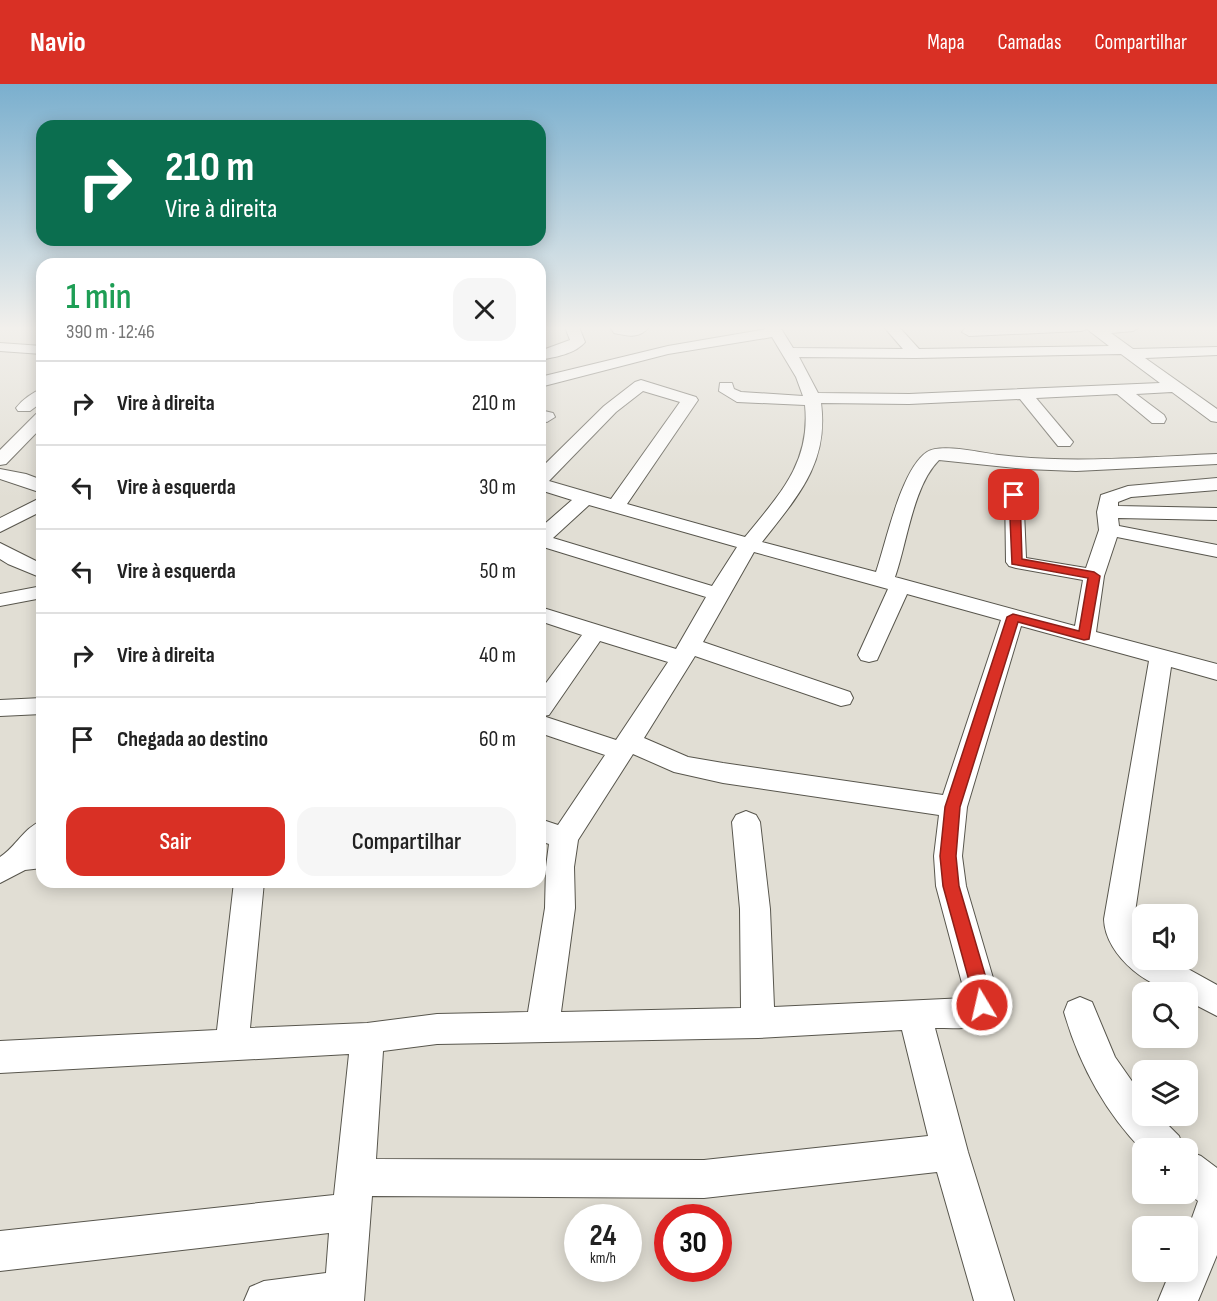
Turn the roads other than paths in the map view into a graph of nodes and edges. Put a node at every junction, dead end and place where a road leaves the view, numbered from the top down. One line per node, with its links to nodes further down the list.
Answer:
1 (806, 384): 10 (street)
2 (1170, 384): 6 (street)
3 (641, 385): 18 (street); 26 (street)
4 (726, 386): 10 (street)
5 (1121, 390): 6 (street); 7 (street); 13 (street)
6 (1181, 392): 8 (street); 12 (street)
7 (1024, 394): 10 (street); 15 (street)
8 (1217, 394)
9 (36, 399): 11 (street)
10 (813, 399): 32 (street)
11 (24, 408)
12 (1217, 417)
13 (1158, 419)
14 (35, 431): 17 (street)
15 (1064, 442)
16 (1217, 459): 37 (street)
17 (0, 460)
18 (546, 472)
19 (0, 474): 21 (street)
20 (1217, 484): 28 (street)
21 (36, 485)
22 (546, 486): 24 (street)
23 (1014, 486): 36 (street)
24 (586, 497): 26 (street); 30 (street)
25 (36, 506): 29 (street)
26 (616, 506): 32 (street)
27 (1217, 514): 28 (street)
28 (1108, 521): 33 (street); 36 (street)
29 (0, 526)
30 (546, 534)
31 (546, 542): 39 (street)
32 (748, 545): 37 (street); 39 (street)
33 (1217, 551)
34 (5, 557): 35 (street)
35 (36, 570)
36 (1094, 576): 44 (street)
37 (891, 584): 42 (street); 46 (street)
38 (36, 593): 40 (street)
39 (718, 594): 45 (street)
40 (0, 600)
41 (546, 616): 43 (street)
42 (1013, 617): 44 (street); 55 (street)
43 (595, 632): 45 (street); 51 (street)
44 (1084, 636): 47 (street)
45 (686, 652): 49 (street); 54 (street)
46 (868, 655)
47 (1161, 656): 48 (street); 61 (street)
48 (1217, 672)
49 (841, 698)
50 (36, 701): 52 (street)
51 (546, 701)
52 (0, 708)
53 (546, 726): 54 (street)
54 (625, 746): 55 (street); 57 (street)
55 (953, 807): 65 (street)
56 (746, 822): 66 (street)
57 (552, 834): 67 (street)
58 (36, 840): 59 (street)
59 (20, 862)
60 (248, 888): 69 (street)
61 (1132, 950)
62 (1161, 970): 63 (street)
63 (1217, 1001)
64 (1080, 1012): 71 (street)
65 (915, 1014): 66 (street); 72 (street)
66 (758, 1023): 67 (street)
67 (542, 1027): 68 (street)
68 (367, 1038): 69 (street); 75 (street)
69 (232, 1046): 70 (street)
70 (0, 1057)
71 (1156, 1138)
72 (950, 1152): 75 (street); 81 (street)
73 (1198, 1177): 74 (street)
74 (1217, 1192)
75 (353, 1195): 77 (street); 79 (street)
76 (1217, 1201): 78 (street)
77 (0, 1251)
78 (1210, 1253): 82 (street)
79 (345, 1296): 80 (street)
80 (264, 1301)
81 (994, 1301)
82 (1178, 1301)

